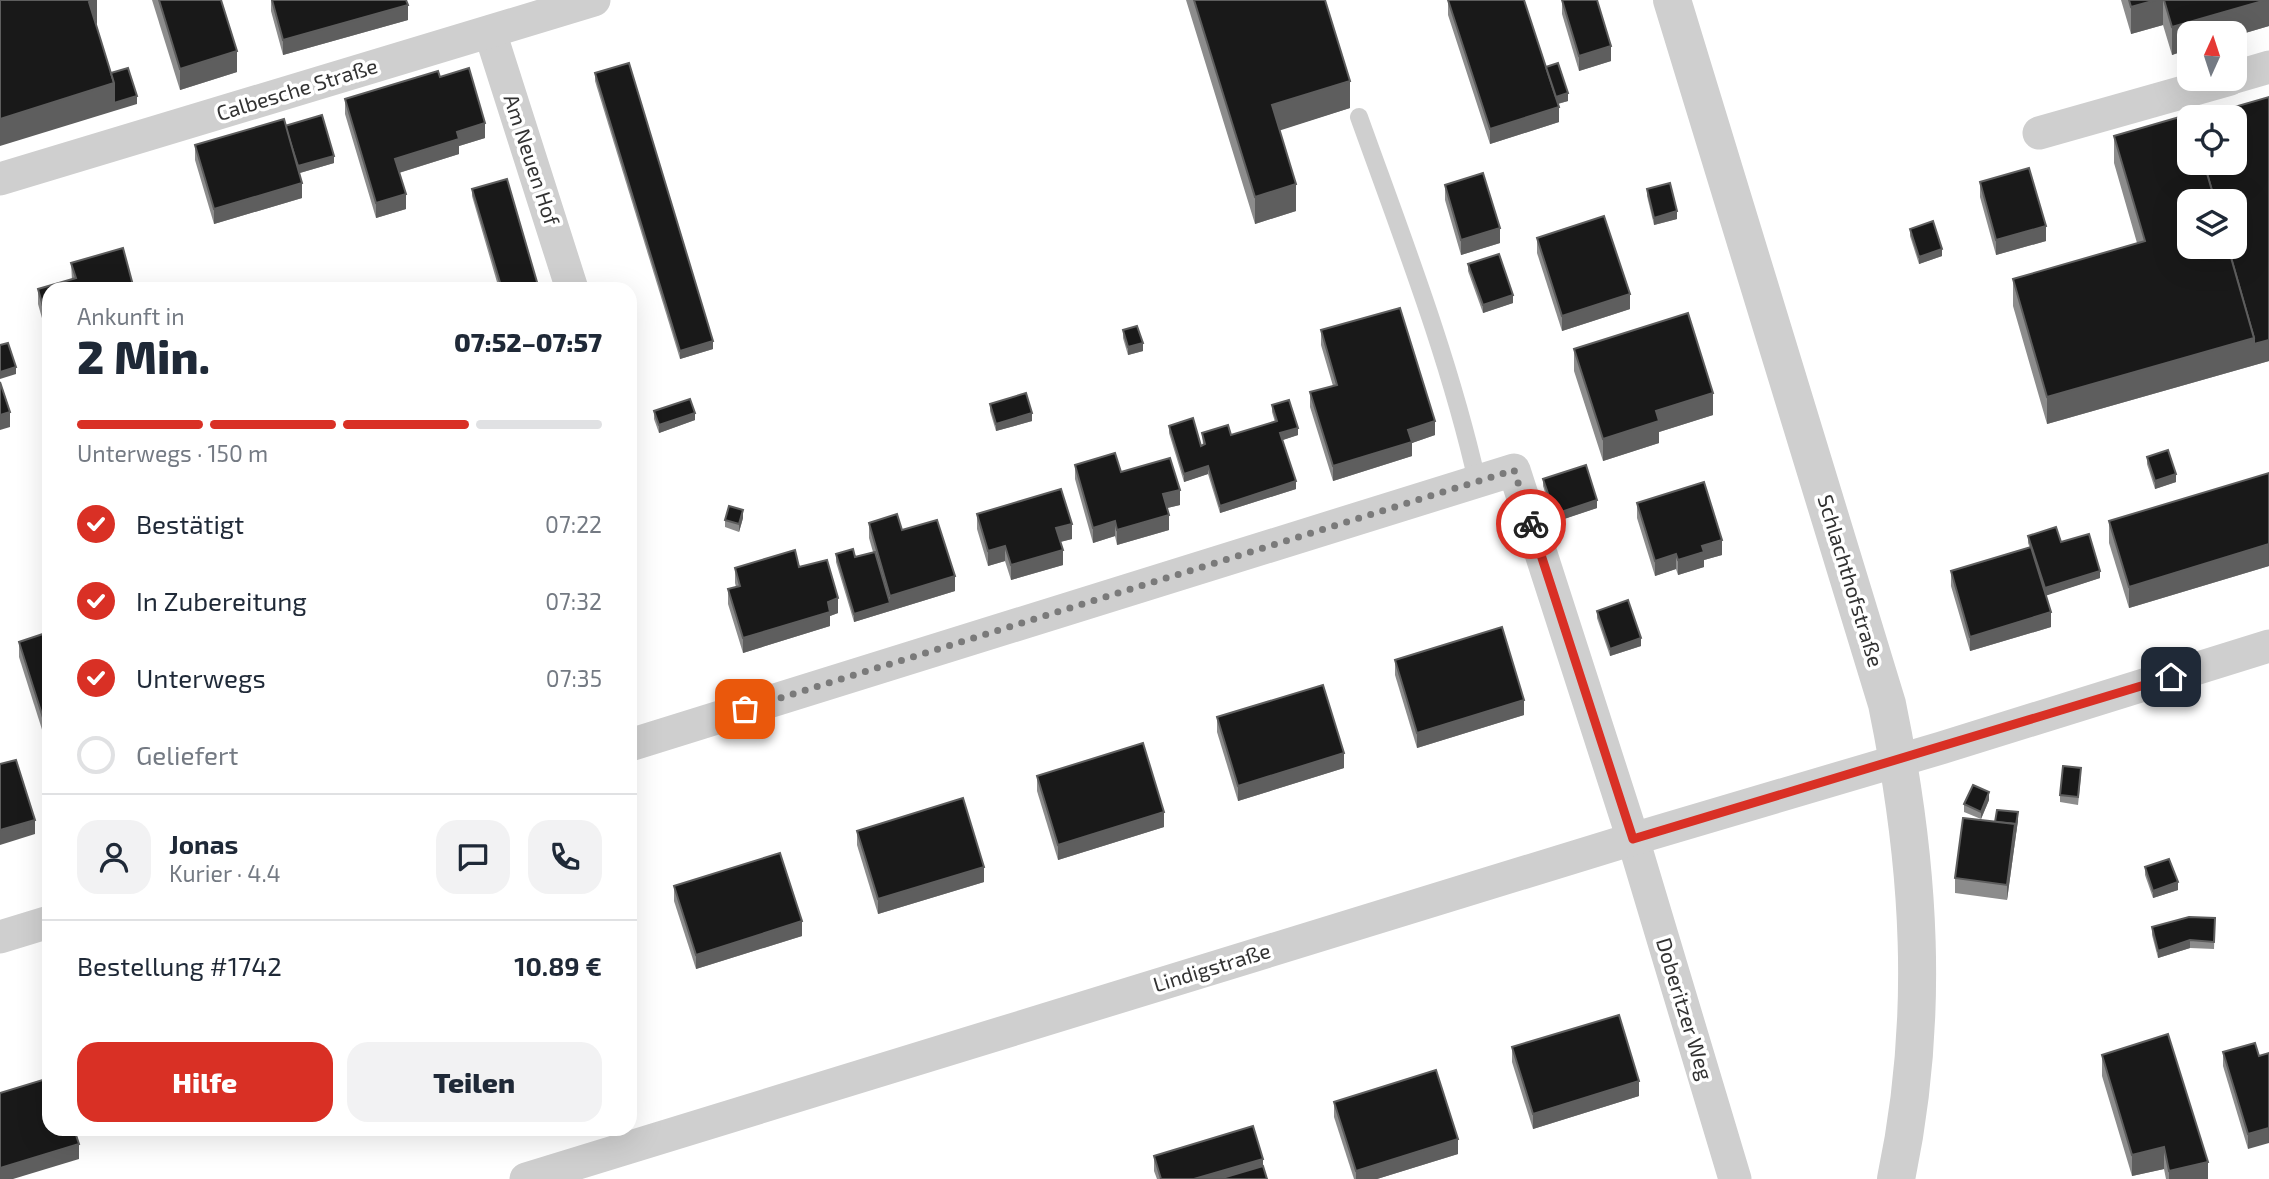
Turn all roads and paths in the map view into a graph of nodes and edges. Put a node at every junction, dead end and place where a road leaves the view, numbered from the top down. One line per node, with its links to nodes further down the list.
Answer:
1 (594, 0): 3 (street, Calbesche Straße)
2 (1672, 0): 14 (street, Schlachthofstraße)
3 (490, 32): 9 (street, Calbesche Straße); 10 (street, Am Neuen Hof)
4 (2269, 67): 5 (street)
5 (2247, 73)
6 (2188, 91): 8 (street)
7 (1359, 117): 11 (lane)
8 (2039, 134)
9 (0, 179)
10 (570, 282)
11 (1476, 481): 13 (street); 15 (street, Doberitzer Weg)
12 (2269, 646): 14 (street, Lindigstraße)
13 (637, 743)
14 (1899, 761): 15 (street, Lindigstraße); 20 (street, Schlachthofstraße)
15 (1633, 839): 18 (street, Lindigstraße); 19 (street, Doberitzer Weg)
16 (42, 924): 17 (street)
17 (0, 937)
18 (526, 1179)
19 (1735, 1179)
20 (1896, 1179)

